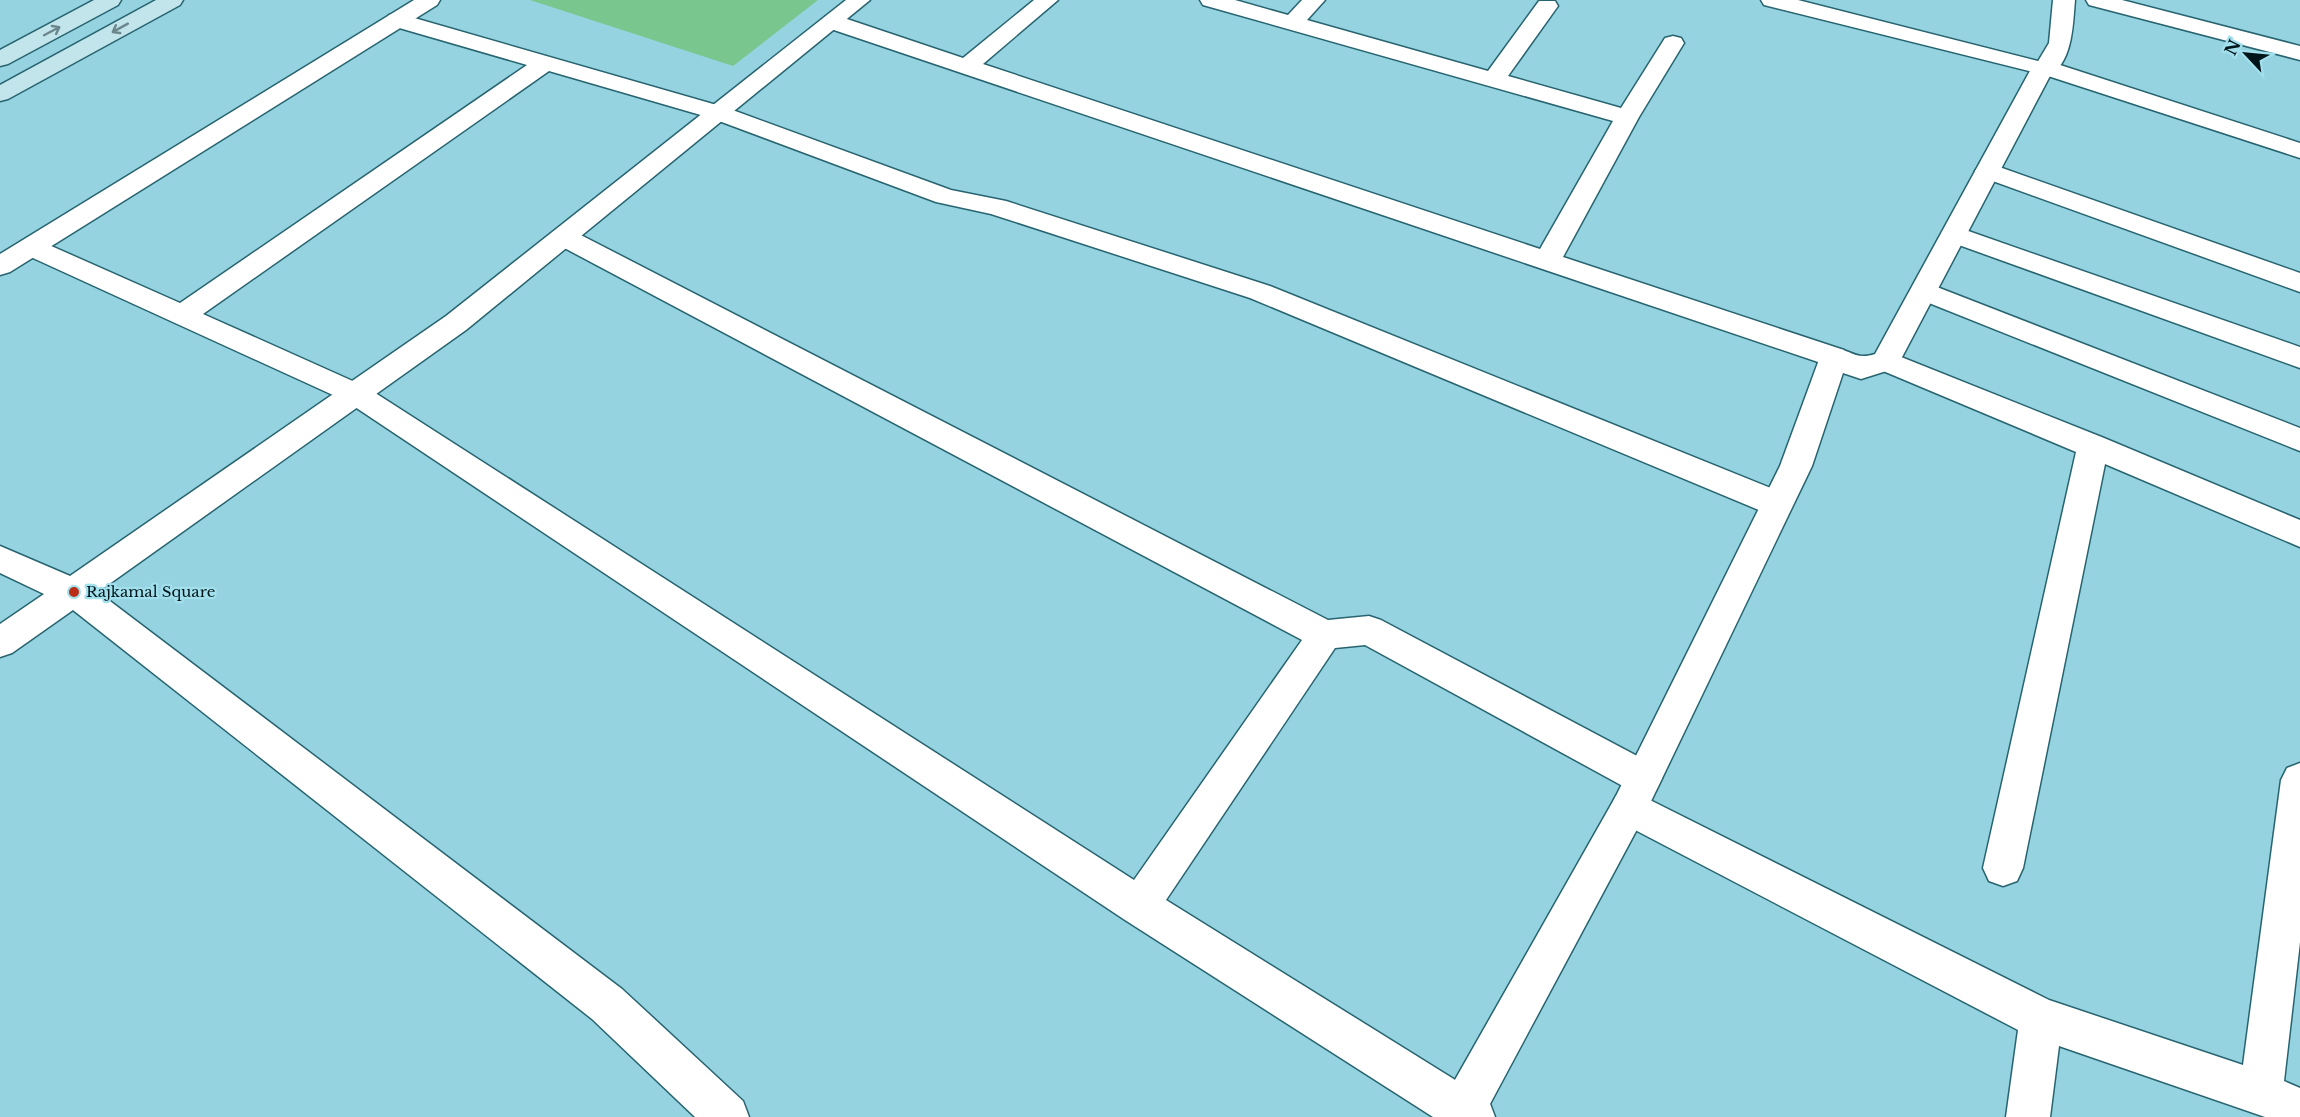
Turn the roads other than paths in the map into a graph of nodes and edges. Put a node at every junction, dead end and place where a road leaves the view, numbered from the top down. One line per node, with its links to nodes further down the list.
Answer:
1 (110, 0): 19 (main road, one-way to 1)
2 (172, 0): 24 (main road, one-way to 24)
3 (429, 0): 13 (street)
4 (859, 0): 14 (street)
5 (1047, 0): 21 (street)
6 (1211, 0): 15 (street)
7 (1314, 0): 15 (street)
8 (1772, 0): 22 (street)
9 (2064, 0): 22 (street)
10 (2097, 0): 18 (street)
11 (2150, 0): 16 (street)
12 (1547, 6): 23 (street)
13 (397, 20): 20 (street); 31 (street)
14 (833, 22): 21 (street); 25 (street)
15 (1293, 23): 23 (street)
16 (2300, 39)
17 (1672, 43): 26 (street)
18 (2300, 52)
19 (0, 59)
20 (545, 63): 25 (street); 36 (street)
21 (967, 66): 32 (street)
22 (2044, 68): 27 (street); 28 (street)
23 (1493, 80): 26 (street)
24 (0, 94)
25 (720, 113): 30 (street); 43 (street)
26 (1628, 117): 32 (street)
27 (2300, 151)
28 (1988, 171): 29 (street); 34 (street)
29 (1954, 234): 35 (street); 38 (street)
30 (564, 237): 40 (street); 47 (street)
31 (31, 247): 33 (street); 36 (street)
32 (1547, 261): 37 (street)
33 (0, 266)
34 (2300, 283)
35 (1924, 291): 39 (street); 41 (street)
36 (182, 315): 40 (street)
37 (1834, 357): 39 (street); 43 (street)
38 (2300, 358)
39 (1886, 361): 42 (street)
40 (356, 394): 46 (street); 53 (street)
41 (2300, 440)
42 (2093, 446): 44 (street); 52 (street)
43 (1777, 504): 50 (street)
44 (2300, 534)
45 (0, 559): 46 (street)
46 (74, 592): 48 (street); 58 (street)
47 (1325, 635): 50 (street); 53 (street)
48 (0, 643)
49 (2300, 780): 51 (street)
50 (1636, 793): 54 (street); 57 (street)
51 (2297, 834): 55 (street)
52 (2003, 868)
53 (1139, 906): 57 (street)
54 (2042, 1019): 55 (street); 59 (street)
55 (2261, 1093): 56 (street)
56 (2300, 1110)
57 (1465, 1115)
58 (727, 1117)
59 (2028, 1117)

